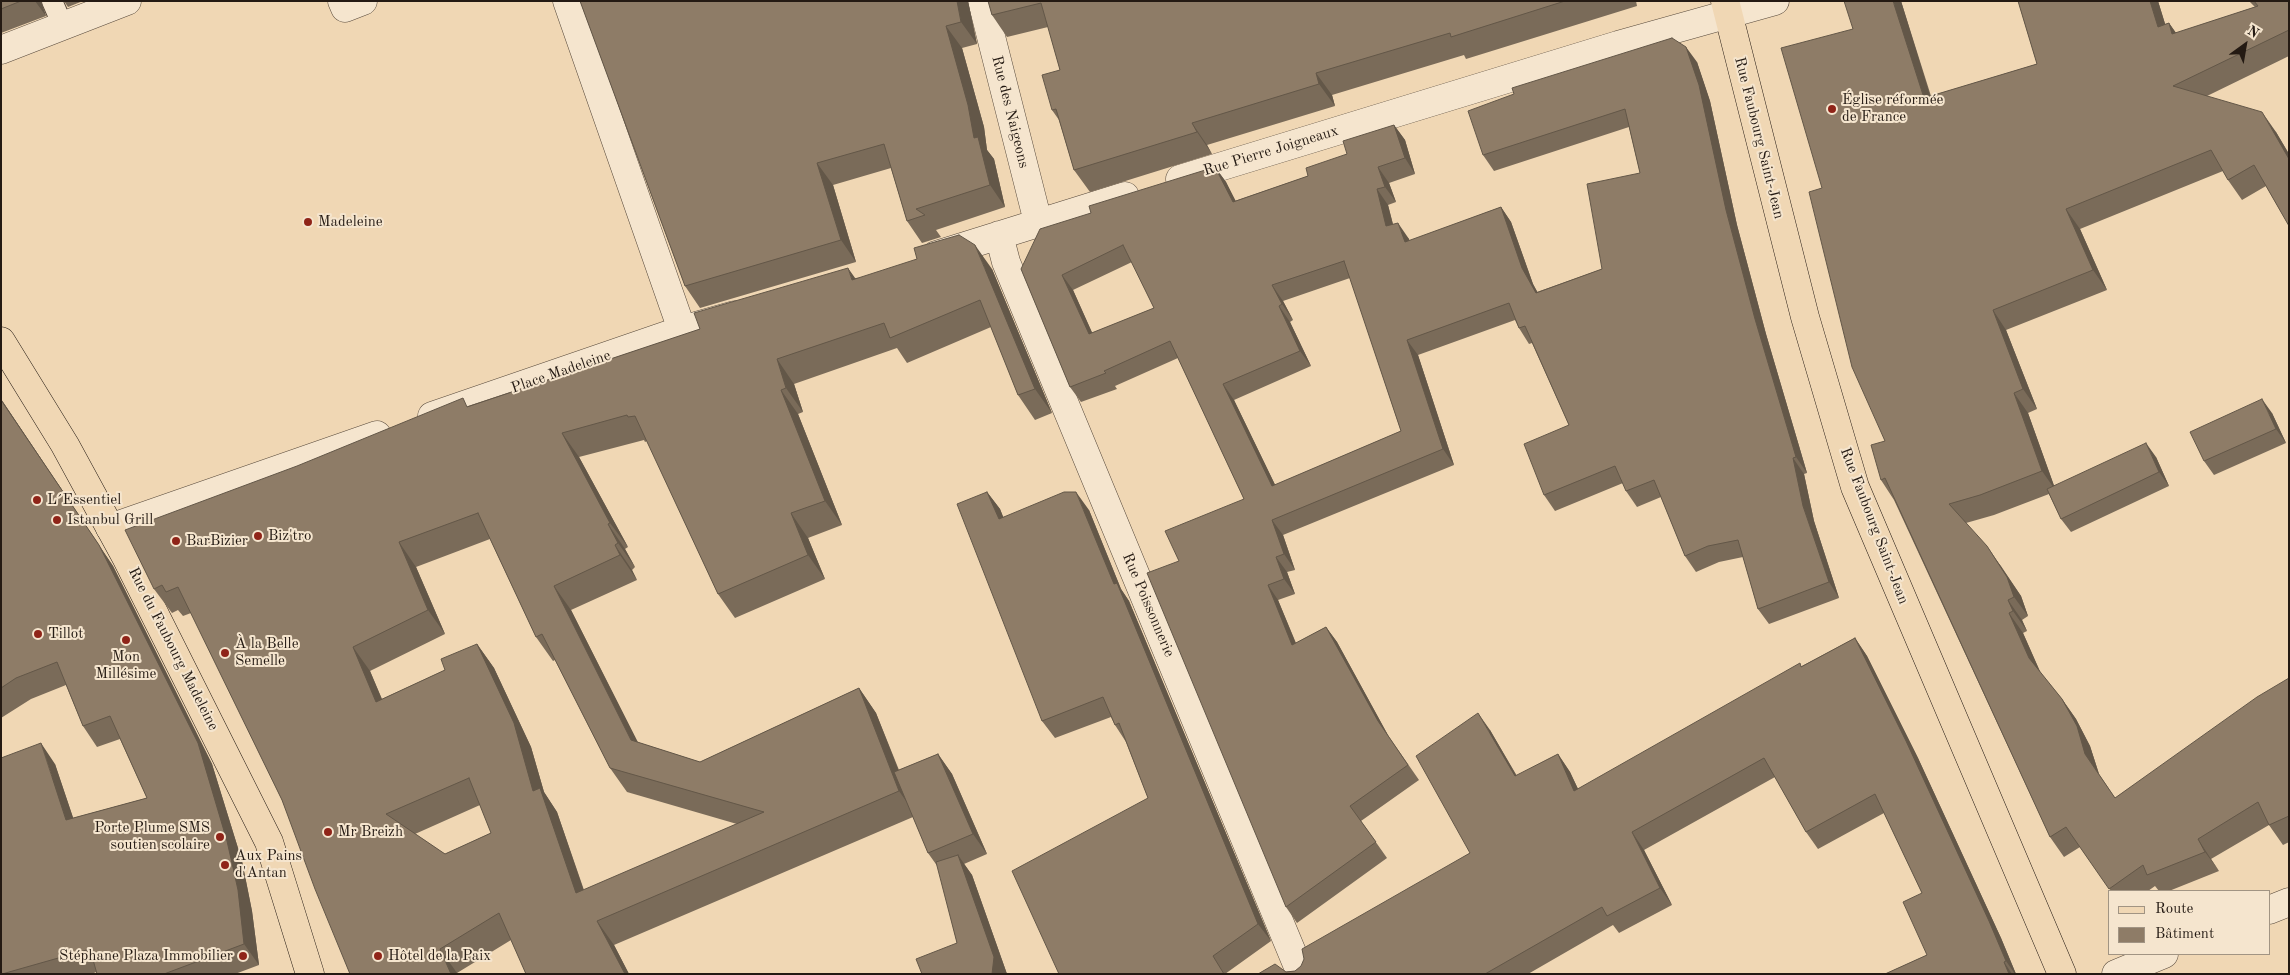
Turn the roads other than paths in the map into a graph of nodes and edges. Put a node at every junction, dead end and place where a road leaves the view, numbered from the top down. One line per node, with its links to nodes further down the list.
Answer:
1 (52, 1): 9 (lane)
2 (127, 1): 9 (street)
3 (342, 1): 4 (street)
4 (363, 1)
5 (567, 1): 15 (street)
6 (982, 1): 11 (street, Rue des Naigeons)
7 (1775, 1): 8 (street, Rue Pierre Joigneaux)
8 (1727, 8): 11 (street, Rue Pierre Joigneaux); 23 (main road, Rue Faubourg Saint-Jean)
9 (63, 26): 10 (street)
10 (1, 50)
11 (1038, 222): 12 (street, Rue Pierre Joigneaux)
12 (999, 235): 13 (street, Rue Pierre Joigneaux); 22 (street, Rue Poissonnerie)
13 (910, 263)
14 (759, 308): 15 (street)
15 (682, 330): 17 (street, Place Madeleine)
16 (1, 341): 17 (main road, Rue du Faubourg Madeleine)
17 (110, 528): 21 (main road, Rue du Faubourg Madeleine)
18 (2289, 902): 19 (street)
19 (2270, 910)
20 (2162, 955): 24 (street)
21 (310, 974)
22 (1302, 974)
23 (2062, 974)
24 (2116, 974)

